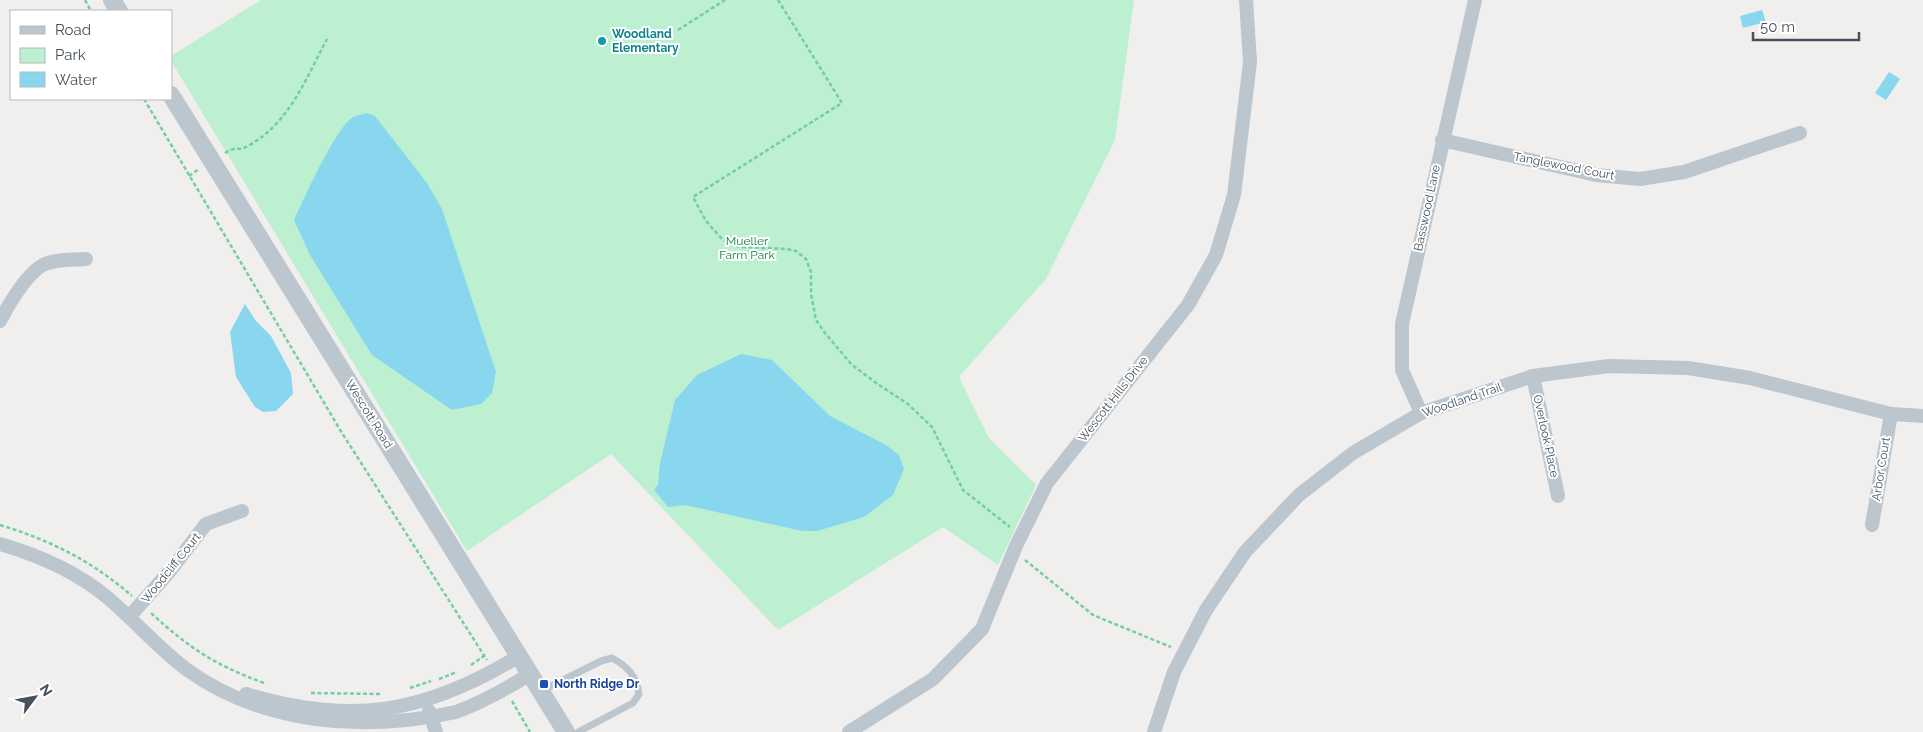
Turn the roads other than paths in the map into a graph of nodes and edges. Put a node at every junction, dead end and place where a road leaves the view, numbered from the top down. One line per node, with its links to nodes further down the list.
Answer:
1 (1246, 0): 25 (street, Wescott Hills Drive)
2 (1475, 0): 5 (street, Basswood Lane)
3 (172, 97): 18 (street, Wescott Road)
4 (1800, 133): 5 (street, Tanglewood Court)
5 (1442, 140): 9 (street, Basswood Lane)
6 (86, 259): 7 (street)
7 (0, 321)
8 (1533, 376): 9 (street, Woodland Trail); 10 (street, Woodland Trail); 12 (street, Overlook Place)
9 (1421, 414): 26 (street, Woodland Trail)
10 (1891, 414): 11 (street, Woodland Trail); 14 (street, Arbor Court)
11 (1923, 416)
12 (1558, 496)
13 (242, 511): 16 (street, Woodcliff Court)
14 (1872, 525)
15 (0, 544): 16 (street)
16 (129, 617): 17 (street)
17 (160, 646): 21 (street); 22 (street)
18 (519, 656): 19 (street, Wescott Road); 21 (street)
19 (530, 674): 20 (street, Wescott Road); 22 (street)
20 (541, 691): 23 (street, Wescott Road); 24 (lane)
21 (426, 700): 22 (street)
22 (433, 725)
23 (566, 732)
24 (578, 732)
25 (849, 732)
26 (1154, 732)

